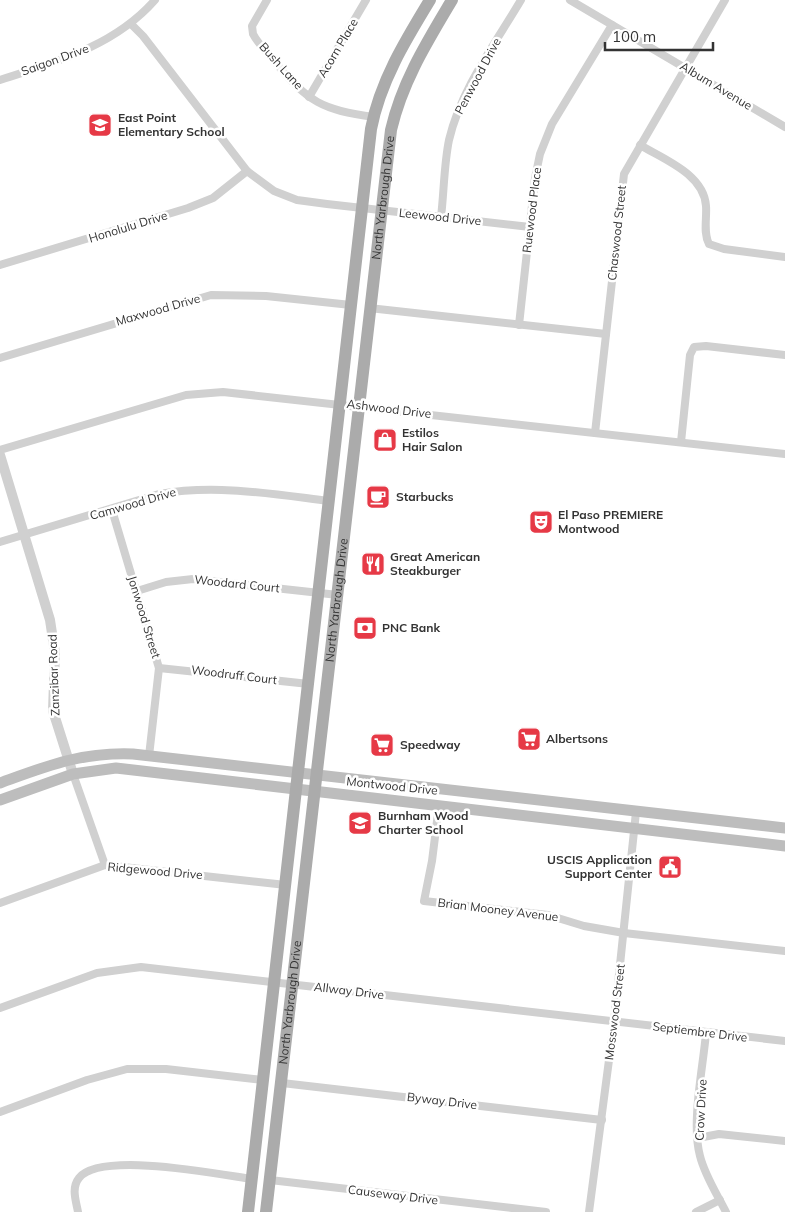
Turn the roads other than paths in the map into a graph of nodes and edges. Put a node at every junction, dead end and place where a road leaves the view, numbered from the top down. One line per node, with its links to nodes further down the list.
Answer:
1 (155, 0): 9 (street, Saigon Drive)
2 (267, 0): 13 (street, Bush Lane)
3 (366, 0): 13 (street, Acorn Place)
4 (430, 0): 14 (main road, North Yarbrough Drive)
5 (452, 0): 19 (main road, North Yarbrough Drive)
6 (521, 0): 20 (street, Penwood Drive)
7 (570, 0): 10 (street, Album Avenue)
8 (726, 0): 11 (street, Chaswood Street)
9 (131, 24): 12 (street, Saigon Drive); 17 (street, Leewood Drive)
10 (612, 24): 11 (street, Album Avenue); 21 (street, Ruewood Place)
11 (686, 69): 15 (street, Album Avenue); 16 (street, Chaswood Street)
12 (0, 80)
13 (309, 97): 14 (street, Bush Lane)
14 (374, 117): 18 (main road, North Yarbrough Drive)
15 (785, 127)
16 (640, 145): 22 (street); 27 (street, Chaswood Street)
17 (247, 171): 18 (street, Leewood Drive); 23 (street, Honolulu Drive)
18 (362, 208): 19 (street, Leewood Drive); 24 (main road, North Yarbrough Drive)
19 (381, 210): 20 (street, Leewood Drive); 25 (main road, North Yarbrough Drive)
20 (441, 217): 21 (street, Leewood Drive)
21 (530, 227): 26 (street, Ruewood Place)
22 (785, 256)
23 (0, 265)
24 (351, 306): 29 (street, Maxwood Drive); 30 (main road, North Yarbrough Drive)
25 (369, 308): 26 (street); 31 (main road, North Yarbrough Drive)
26 (519, 325): 27 (street)
27 (606, 334): 32 (street, Chaswood Street)
28 (785, 355): 33 (street)
29 (0, 358)
30 (340, 403): 31 (street, Ashwood Drive); 34 (street, Ashwood Drive); 37 (main road, North Yarbrough Drive)
31 (358, 405): 32 (street, Ashwood Drive); 43 (main road, North Yarbrough Drive)
32 (595, 433): 33 (street, Ashwood Drive)
33 (681, 442): 35 (street, Ashwood Drive)
34 (0, 450)
35 (785, 454)
36 (0, 455): 39 (street, Zanzibar Road)
37 (328, 501): 38 (street, Camwood Drive); 42 (main road, North Yarbrough Drive)
38 (112, 510): 39 (street, Camwood Drive); 41 (street, Jonwood Street)
39 (25, 535): 40 (street, Camwood Drive); 47 (street, Zanzibar Road)
40 (0, 542)
41 (137, 591): 42 (street, Woodard Court); 44 (street, Jonwood Street)
42 (319, 592): 43 (street, Woodard Court); 45 (main road, North Yarbrough Drive)
43 (338, 595): 50 (main road, North Yarbrough Drive)
44 (159, 668): 45 (street, Woodruff Court); 46 (street, Jonwood Street)
45 (308, 684): 49 (main road, North Yarbrough Drive)
46 (149, 756): 47 (main road, Montwood Drive); 49 (main road, Montwood Drive)
47 (68, 759): 48 (street, Zanzibar Road); 51 (main road, Montwood Drive)
48 (73, 774): 52 (main road, Montwood Drive); 54 (main road, Montwood Drive); 60 (street, Zanzibar Road)
49 (298, 774): 50 (main road, Montwood Drive); 52 (main road, North Yarbrough Drive)
50 (315, 776): 53 (main road, North Yarbrough Drive); 56 (main road, Montwood Drive)
51 (0, 783)
52 (296, 789): 53 (main road, Montwood Drive); 61 (main road, North Yarbrough Drive)
53 (314, 791): 55 (main road, Montwood Drive); 66 (main road, North Yarbrough Drive)
54 (0, 800)
55 (439, 805): 57 (main road, Montwood Drive); 63 (street, Brian Mooney Avenue)
56 (636, 812): 57 (street, Mosswood Street); 58 (main road, Montwood Drive)
57 (634, 828): 59 (main road, Montwood Drive); 63 (street, Mosswood Street)
58 (785, 828)
59 (785, 846)
60 (105, 865): 61 (street, Ridgewood Drive); 62 (street, Ridgewood Drive)
61 (286, 885): 65 (main road, North Yarbrough Drive)
62 (0, 903)
63 (624, 933): 64 (street, Brian Mooney Avenue); 68 (street, Mosswood Street)
64 (785, 951)
65 (275, 983): 66 (street, Allway Drive); 67 (street, Allway Drive); 71 (main road, North Yarbrough Drive)
66 (292, 984): 68 (street, Allway Drive); 72 (main road, North Yarbrough Drive)
67 (0, 1008)
68 (614, 1022): 69 (street, Septiembre Drive); 74 (street, Mosswood Street)
69 (706, 1033): 70 (street, Septiembre Drive); 75 (street, Crow Drive)
70 (785, 1042)
71 (263, 1080): 73 (street); 77 (main road, North Yarbrough Drive)
72 (282, 1082): 74 (street, Byway Drive); 78 (main road, North Yarbrough Drive)
73 (0, 1112)
74 (602, 1120): 84 (street, Mosswood Street)
75 (698, 1138): 76 (street); 79 (street, Crow Drive)
76 (785, 1141)
77 (252, 1179): 80 (street); 81 (main road, North Yarbrough Drive)
78 (270, 1180): 82 (main road, North Yarbrough Drive); 83 (street, Causeway Drive)
79 (720, 1200): 85 (street); 86 (street, Crow Drive)
80 (78, 1212)
81 (248, 1212)
82 (266, 1212)
83 (546, 1212)
84 (589, 1212)
85 (696, 1212)
86 (726, 1212)

